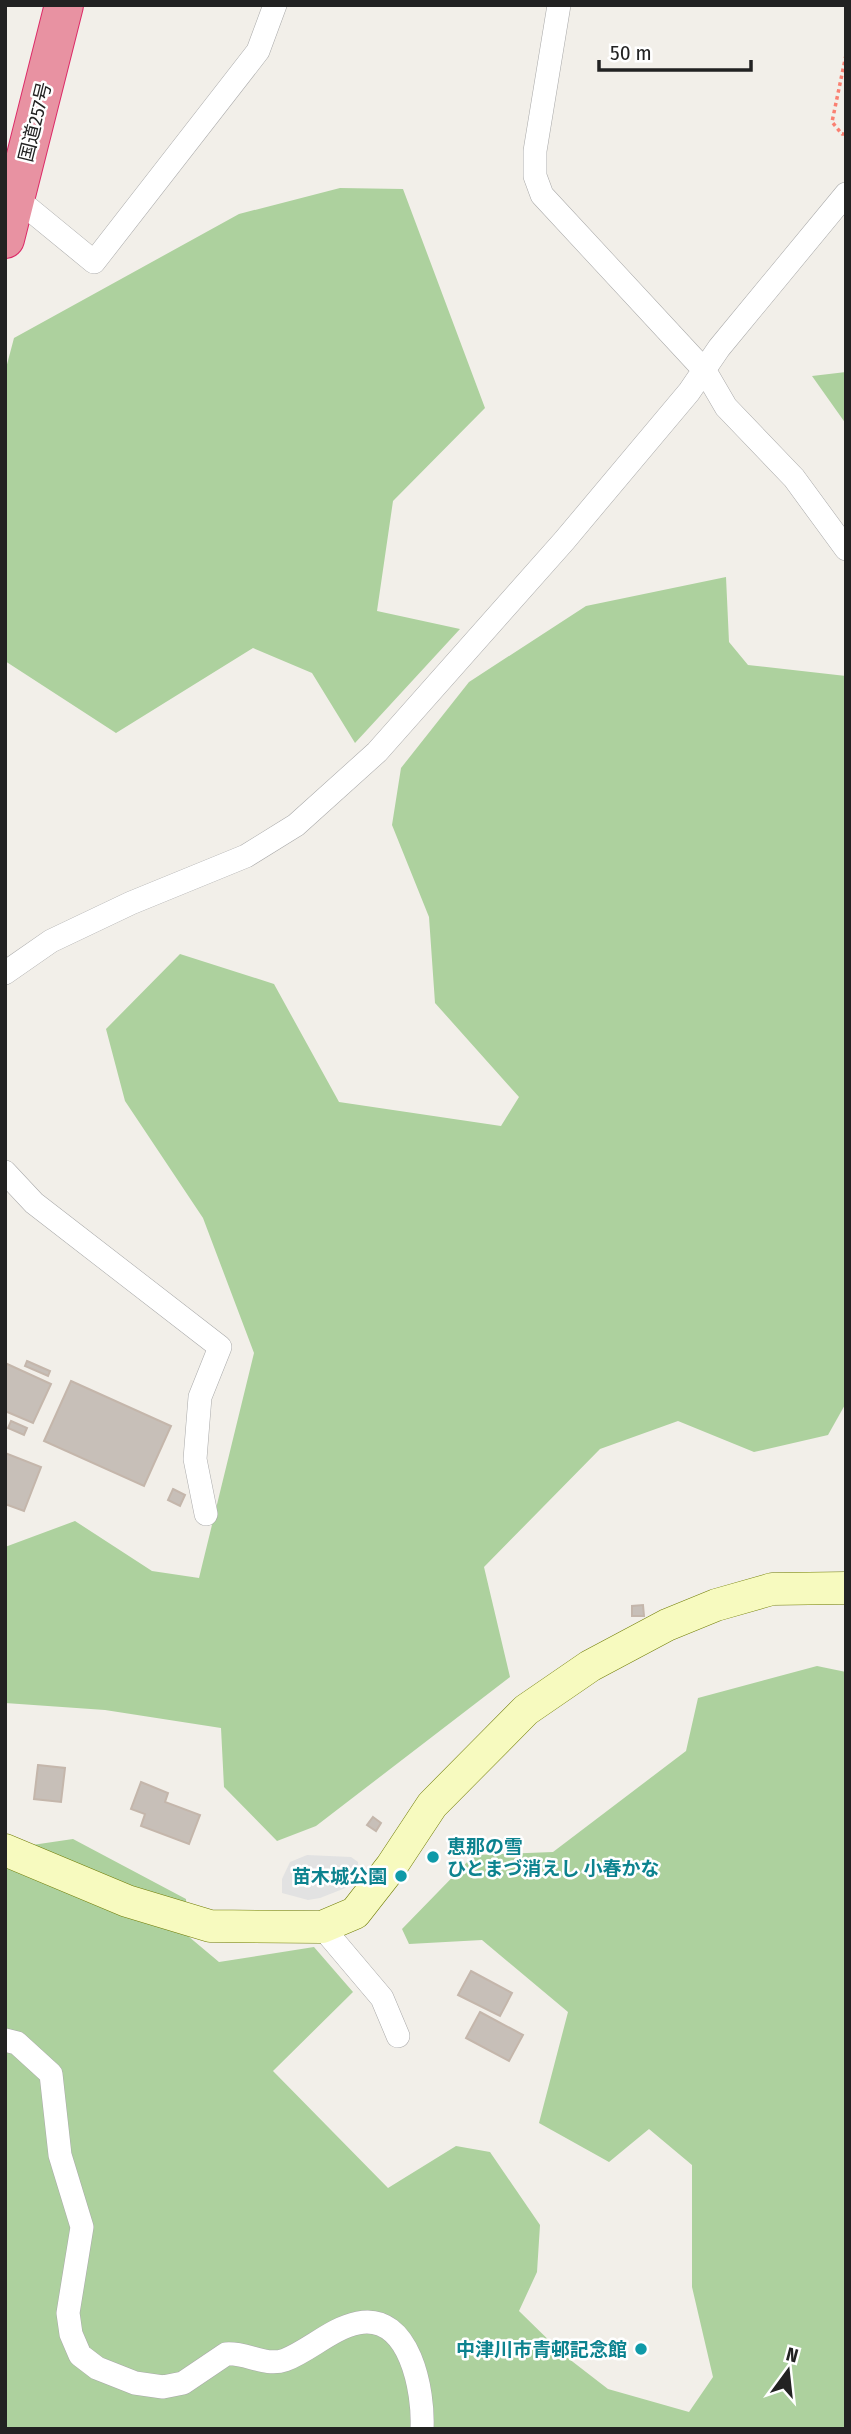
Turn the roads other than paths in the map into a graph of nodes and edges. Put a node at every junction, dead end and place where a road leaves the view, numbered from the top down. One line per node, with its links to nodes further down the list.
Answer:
1 (64, 5): 5 (highway, 国道257号)
2 (275, 5): 5 (street)
3 (559, 5): 7 (street)
4 (846, 194): 7 (street)
5 (16, 198): 6 (highway, 国道257号)
6 (5, 239)
7 (705, 371): 8 (street); 9 (street)
8 (846, 548)
9 (5, 973)
10 (5, 1172): 11 (street)
11 (205, 1514)
12 (846, 1588): 14 (street)
13 (5, 1850): 14 (street)
14 (322, 1927): 15 (street)
15 (398, 2036)
16 (5, 2039): 17 (street)
17 (422, 2429)

